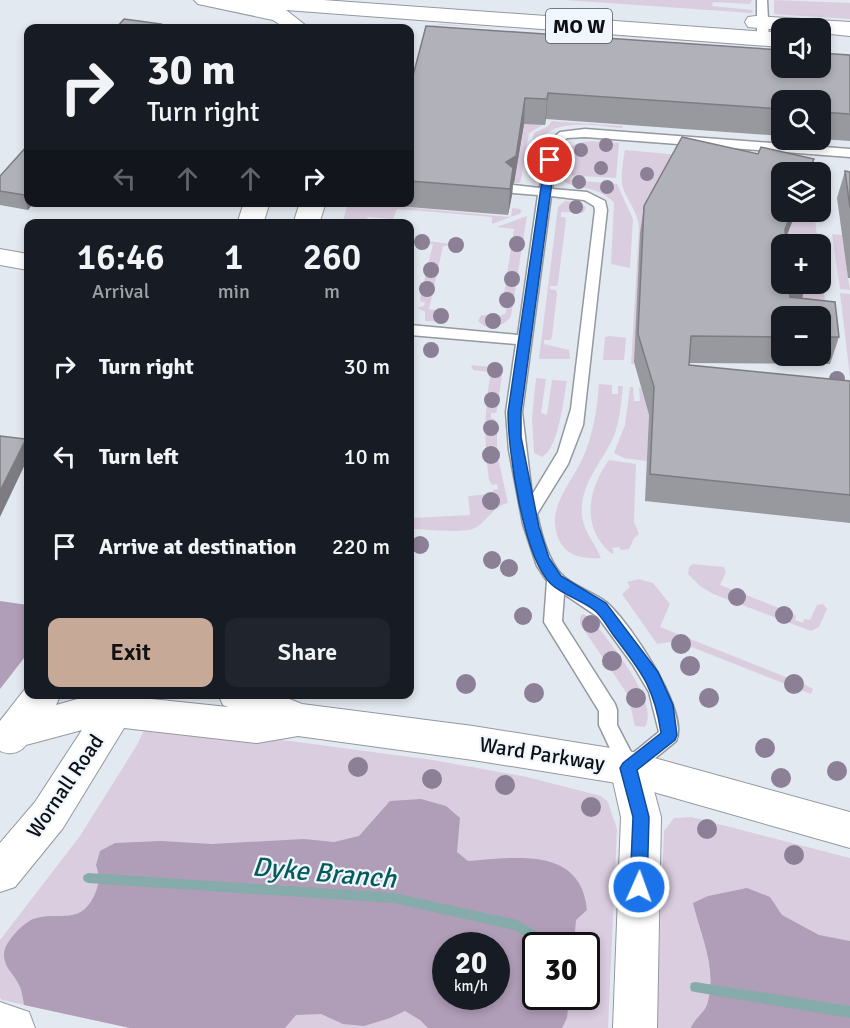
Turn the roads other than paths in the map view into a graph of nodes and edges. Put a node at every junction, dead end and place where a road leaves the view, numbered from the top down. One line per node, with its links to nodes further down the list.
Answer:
1 (205, 0): 7 (main road)
2 (236, 0): 5 (main road, MO W)
3 (448, 0): 10 (main road, MO W)
4 (762, 0): 10 (lane)
5 (328, 3): 6 (main road, MO W); 8 (main road)
6 (376, 13): 10 (main road, MO W)
7 (292, 24)
8 (320, 24)
9 (850, 29): 10 (main road, MO W)
10 (769, 34)
11 (831, 44): 12 (main road)
12 (850, 45)
13 (850, 153): 15 (lane)
14 (512, 195): 15 (lane)
15 (545, 197): 19 (lane); 20 (lane)
16 (0, 257): 17 (main road)
17 (24, 261)
18 (414, 330): 19 (lane)
19 (524, 340): 20 (lane)
20 (529, 512): 21 (lane)
21 (556, 579): 27 (lane); 27 (lane)
22 (39, 699): 26 (main road)
23 (248, 699): 25 (main road, Ward Parkway)
24 (120, 702): 25 (main road, Ward Parkway); 26 (main road, Ward Parkway); 29 (main road, Wornall Road)
25 (299, 720): 27 (main road, Ward Parkway)
26 (7, 740)
27 (628, 768): 28 (main road, Ward Parkway); 32 (main road)
28 (850, 830)
29 (0, 873)
30 (0, 1024): 31 (main road)
31 (13, 1028)
32 (634, 1028)

